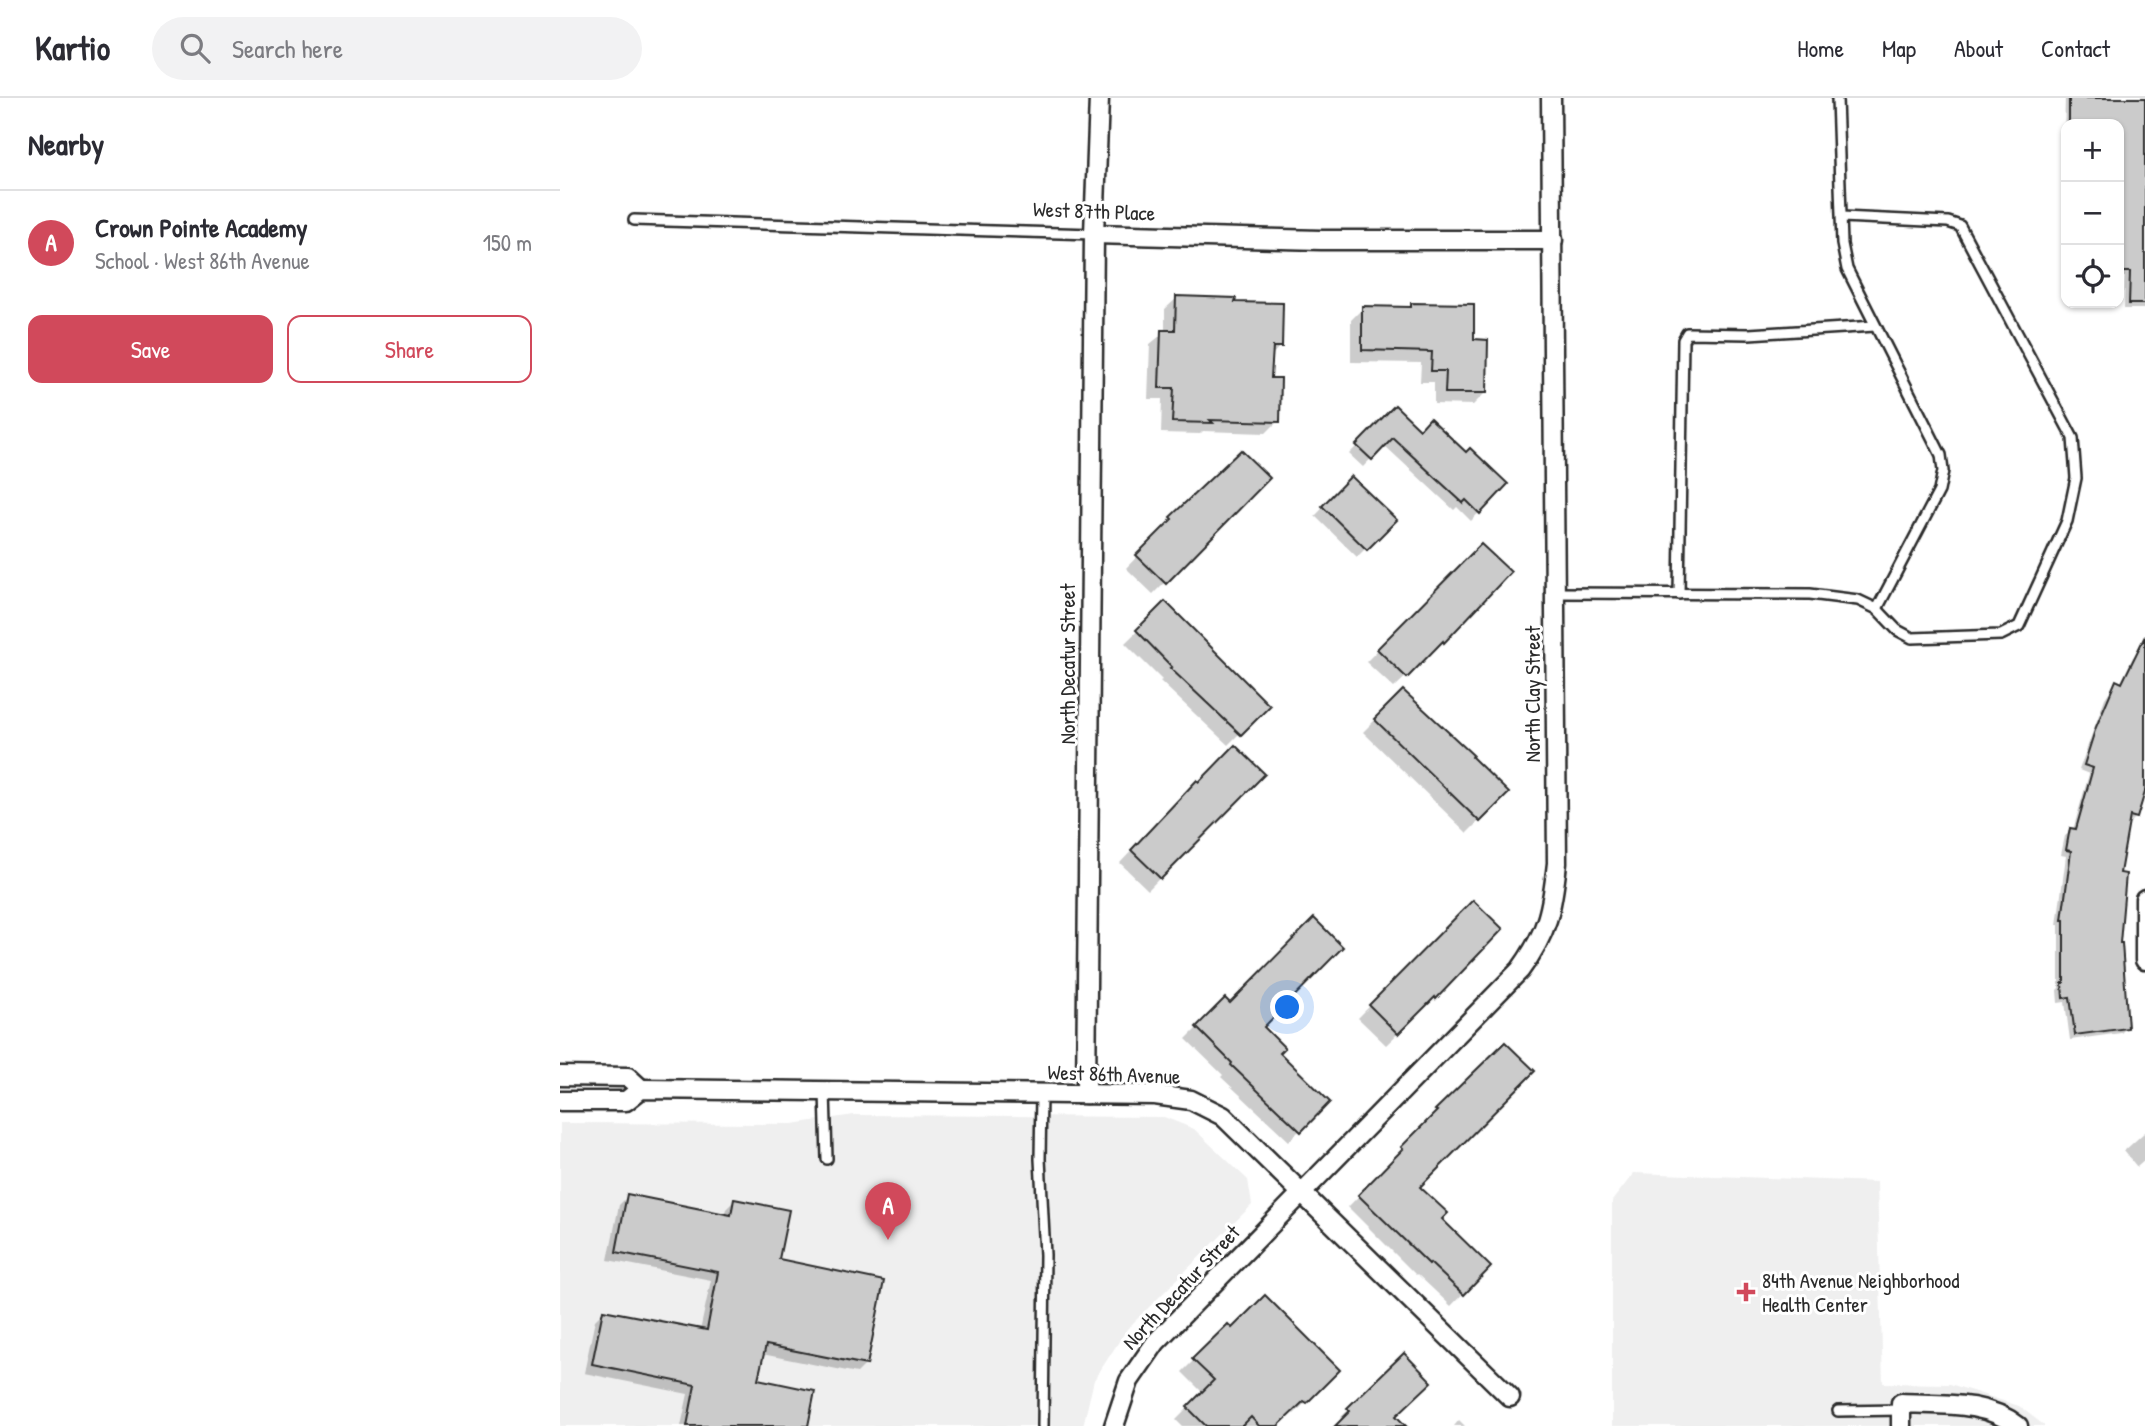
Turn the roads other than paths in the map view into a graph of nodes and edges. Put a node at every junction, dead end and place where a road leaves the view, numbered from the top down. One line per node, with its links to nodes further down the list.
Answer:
1 (1099, 98): 6 (street, North Decatur Street)
2 (1551, 98): 7 (street, North Clay Street)
3 (1837, 98): 4 (lane)
4 (1842, 217): 8 (lane); 11 (lane)
5 (634, 220): 6 (lane, West 87th Place)
6 (1094, 234): 7 (street, West 87th Place); 18 (street, North Decatur Street)
7 (1553, 240): 9 (street, North Clay Street)
8 (1875, 327): 10 (lane); 11 (lane)
9 (1555, 593): 10 (lane); 21 (street, North Clay Street)
10 (1679, 594): 11 (lane)
11 (1877, 610)
12 (2145, 899): 13 (street)
13 (2145, 960)
14 (560, 1076): 15 (street, West 86th Avenue)
15 (641, 1089): 16 (street, West 86th Avenue); 19 (street, West 86th Avenue)
16 (825, 1091): 17 (street, West 86th Avenue); 20 (lane)
17 (1041, 1094): 18 (street, West 86th Avenue); 25 (lane)
18 (1086, 1094): 21 (street, West 86th Avenue)
19 (560, 1101)
20 (827, 1159)
21 (1303, 1193): 22 (street, West 86th Avenue); 26 (street, North Decatur Street)
22 (1510, 1397)
23 (1838, 1411): 24 (lane)
24 (1901, 1413): 27 (street)
25 (1043, 1426)
26 (1114, 1426)
27 (2018, 1426)

